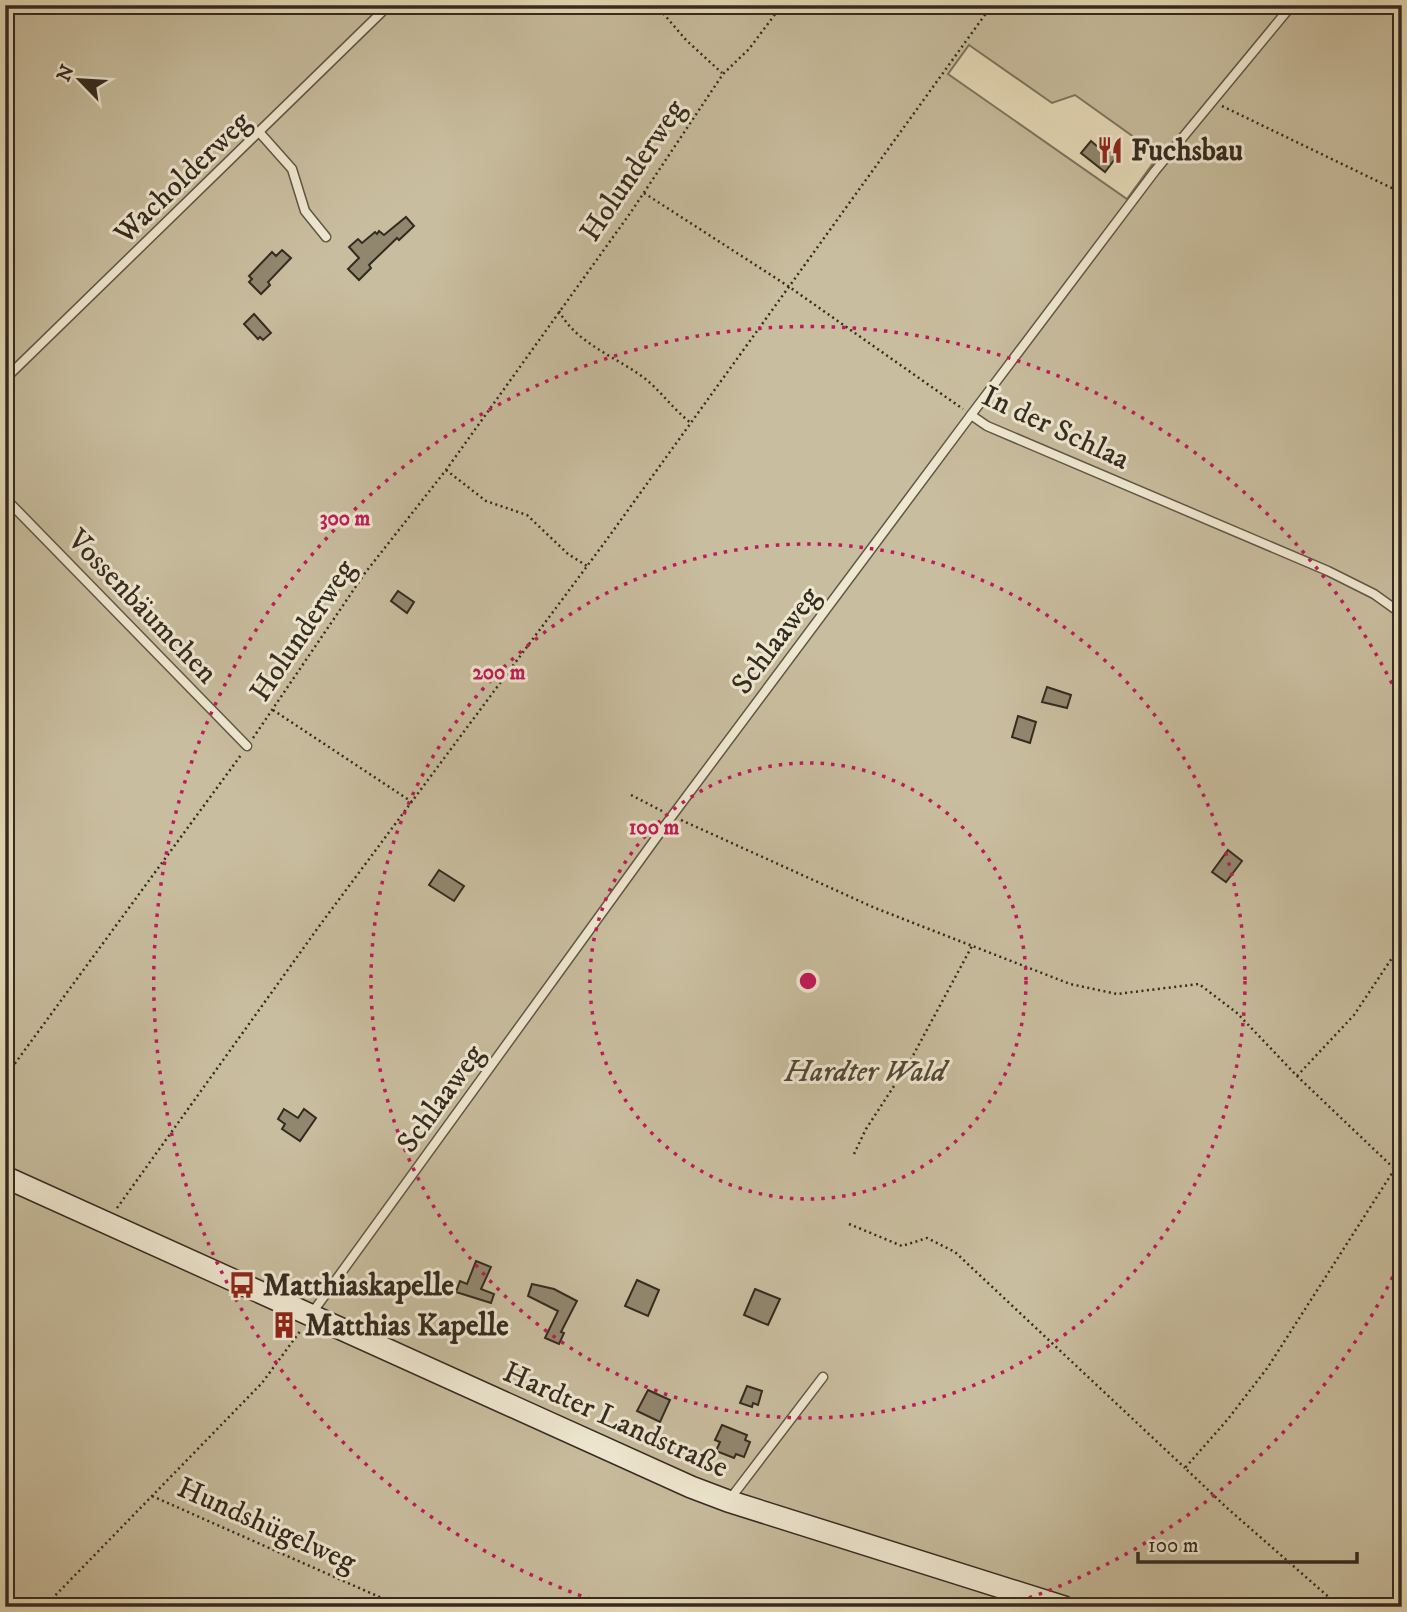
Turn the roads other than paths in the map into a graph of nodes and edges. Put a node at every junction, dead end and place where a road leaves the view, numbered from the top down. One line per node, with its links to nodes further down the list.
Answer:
1 (389, 5): 3 (lane, Wacholderweg)
2 (1292, 5): 6 (lane, Schlaaweg)
3 (260, 133): 4 (lane); 5 (lane, Wacholderweg)
4 (326, 237)
5 (5, 379)
6 (971, 415): 8 (lane, In der Schlaa); 11 (lane, Schlaaweg)
7 (5, 498): 9 (lane, Vossenbäumchen)
8 (1402, 614)
9 (247, 746)
10 (5, 1177): 11 (main road, Hardter Landstraße)
11 (306, 1321): 13 (main road, Hardter Landstraße)
12 (823, 1377): 13 (lane)
13 (728, 1501): 14 (main road, Hardter Landstraße)
14 (1064, 1607)

